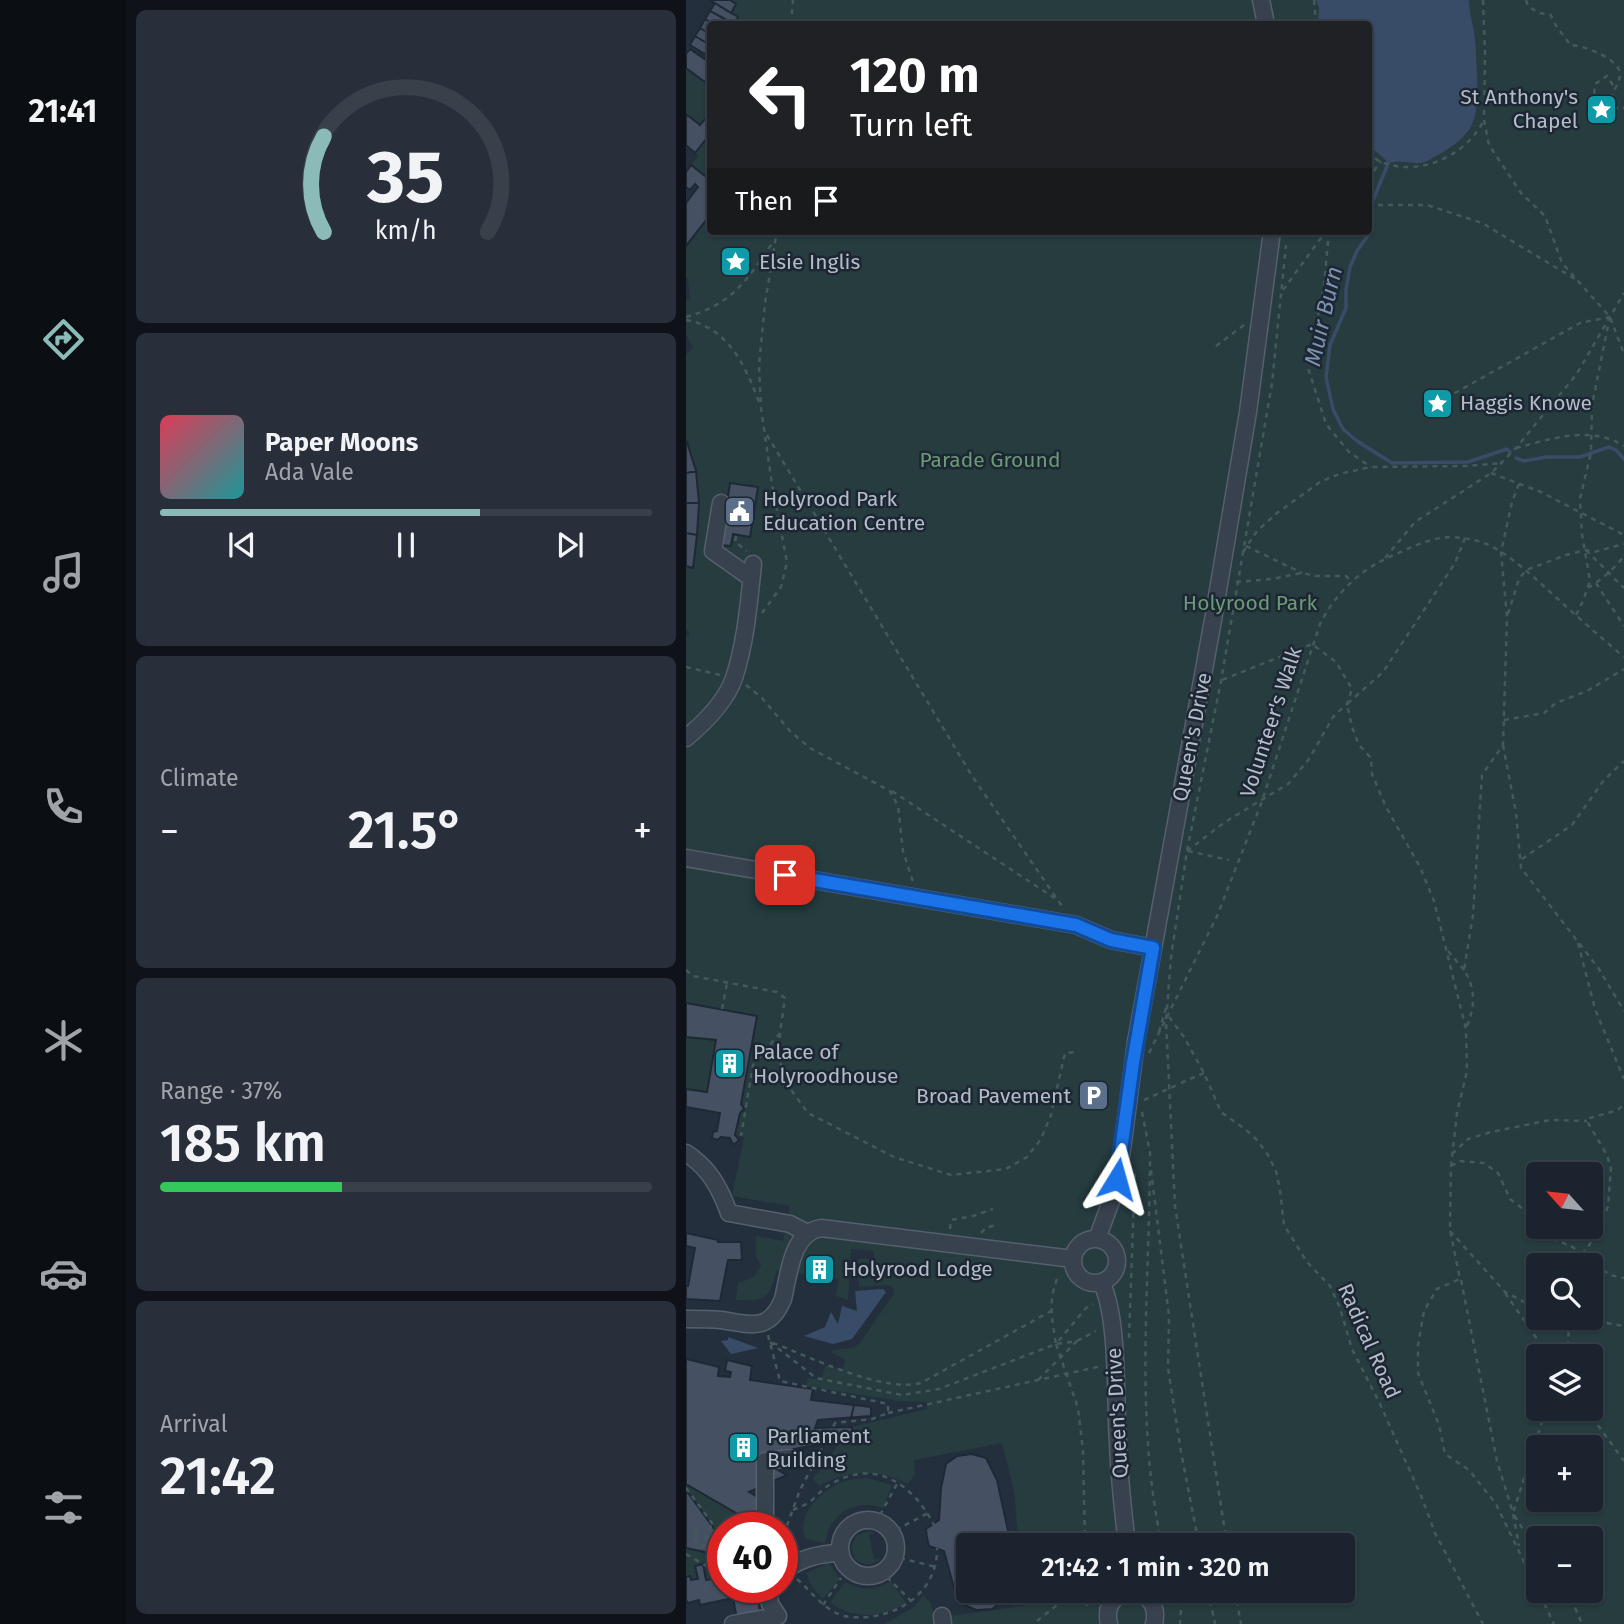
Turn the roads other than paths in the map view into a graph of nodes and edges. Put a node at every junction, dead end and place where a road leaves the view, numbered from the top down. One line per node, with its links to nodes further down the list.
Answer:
1 (1261, 0): 2 (street)
2 (1265, 21)
3 (1272, 235): 7 (street, Queen's Drive)
4 (721, 503): 5 (street)
5 (686, 738)
6 (686, 858): 7 (street)
7 (1153, 948): 10 (street, Queen's Drive)
8 (686, 1153): 9 (street)
9 (807, 1233): 11 (street); 13 (street)
10 (1097, 1239): 11 (street); 12 (street)
11 (1073, 1259): 12 (street)
12 (1101, 1282): 18 (street, Queen's Drive)
13 (686, 1319)
14 (791, 1458): 15 (street)
15 (769, 1461): 16 (street); 17 (street)
16 (766, 1512)
17 (773, 1512)
18 (1126, 1533)
19 (841, 1553): 20 (street)
20 (798, 1568)
21 (770, 1603): 24 (street)
22 (1112, 1603): 25 (street)
23 (1151, 1603): 27 (street)
24 (778, 1620): 26 (street)
25 (1105, 1623)
26 (733, 1624)
27 (1154, 1624)

